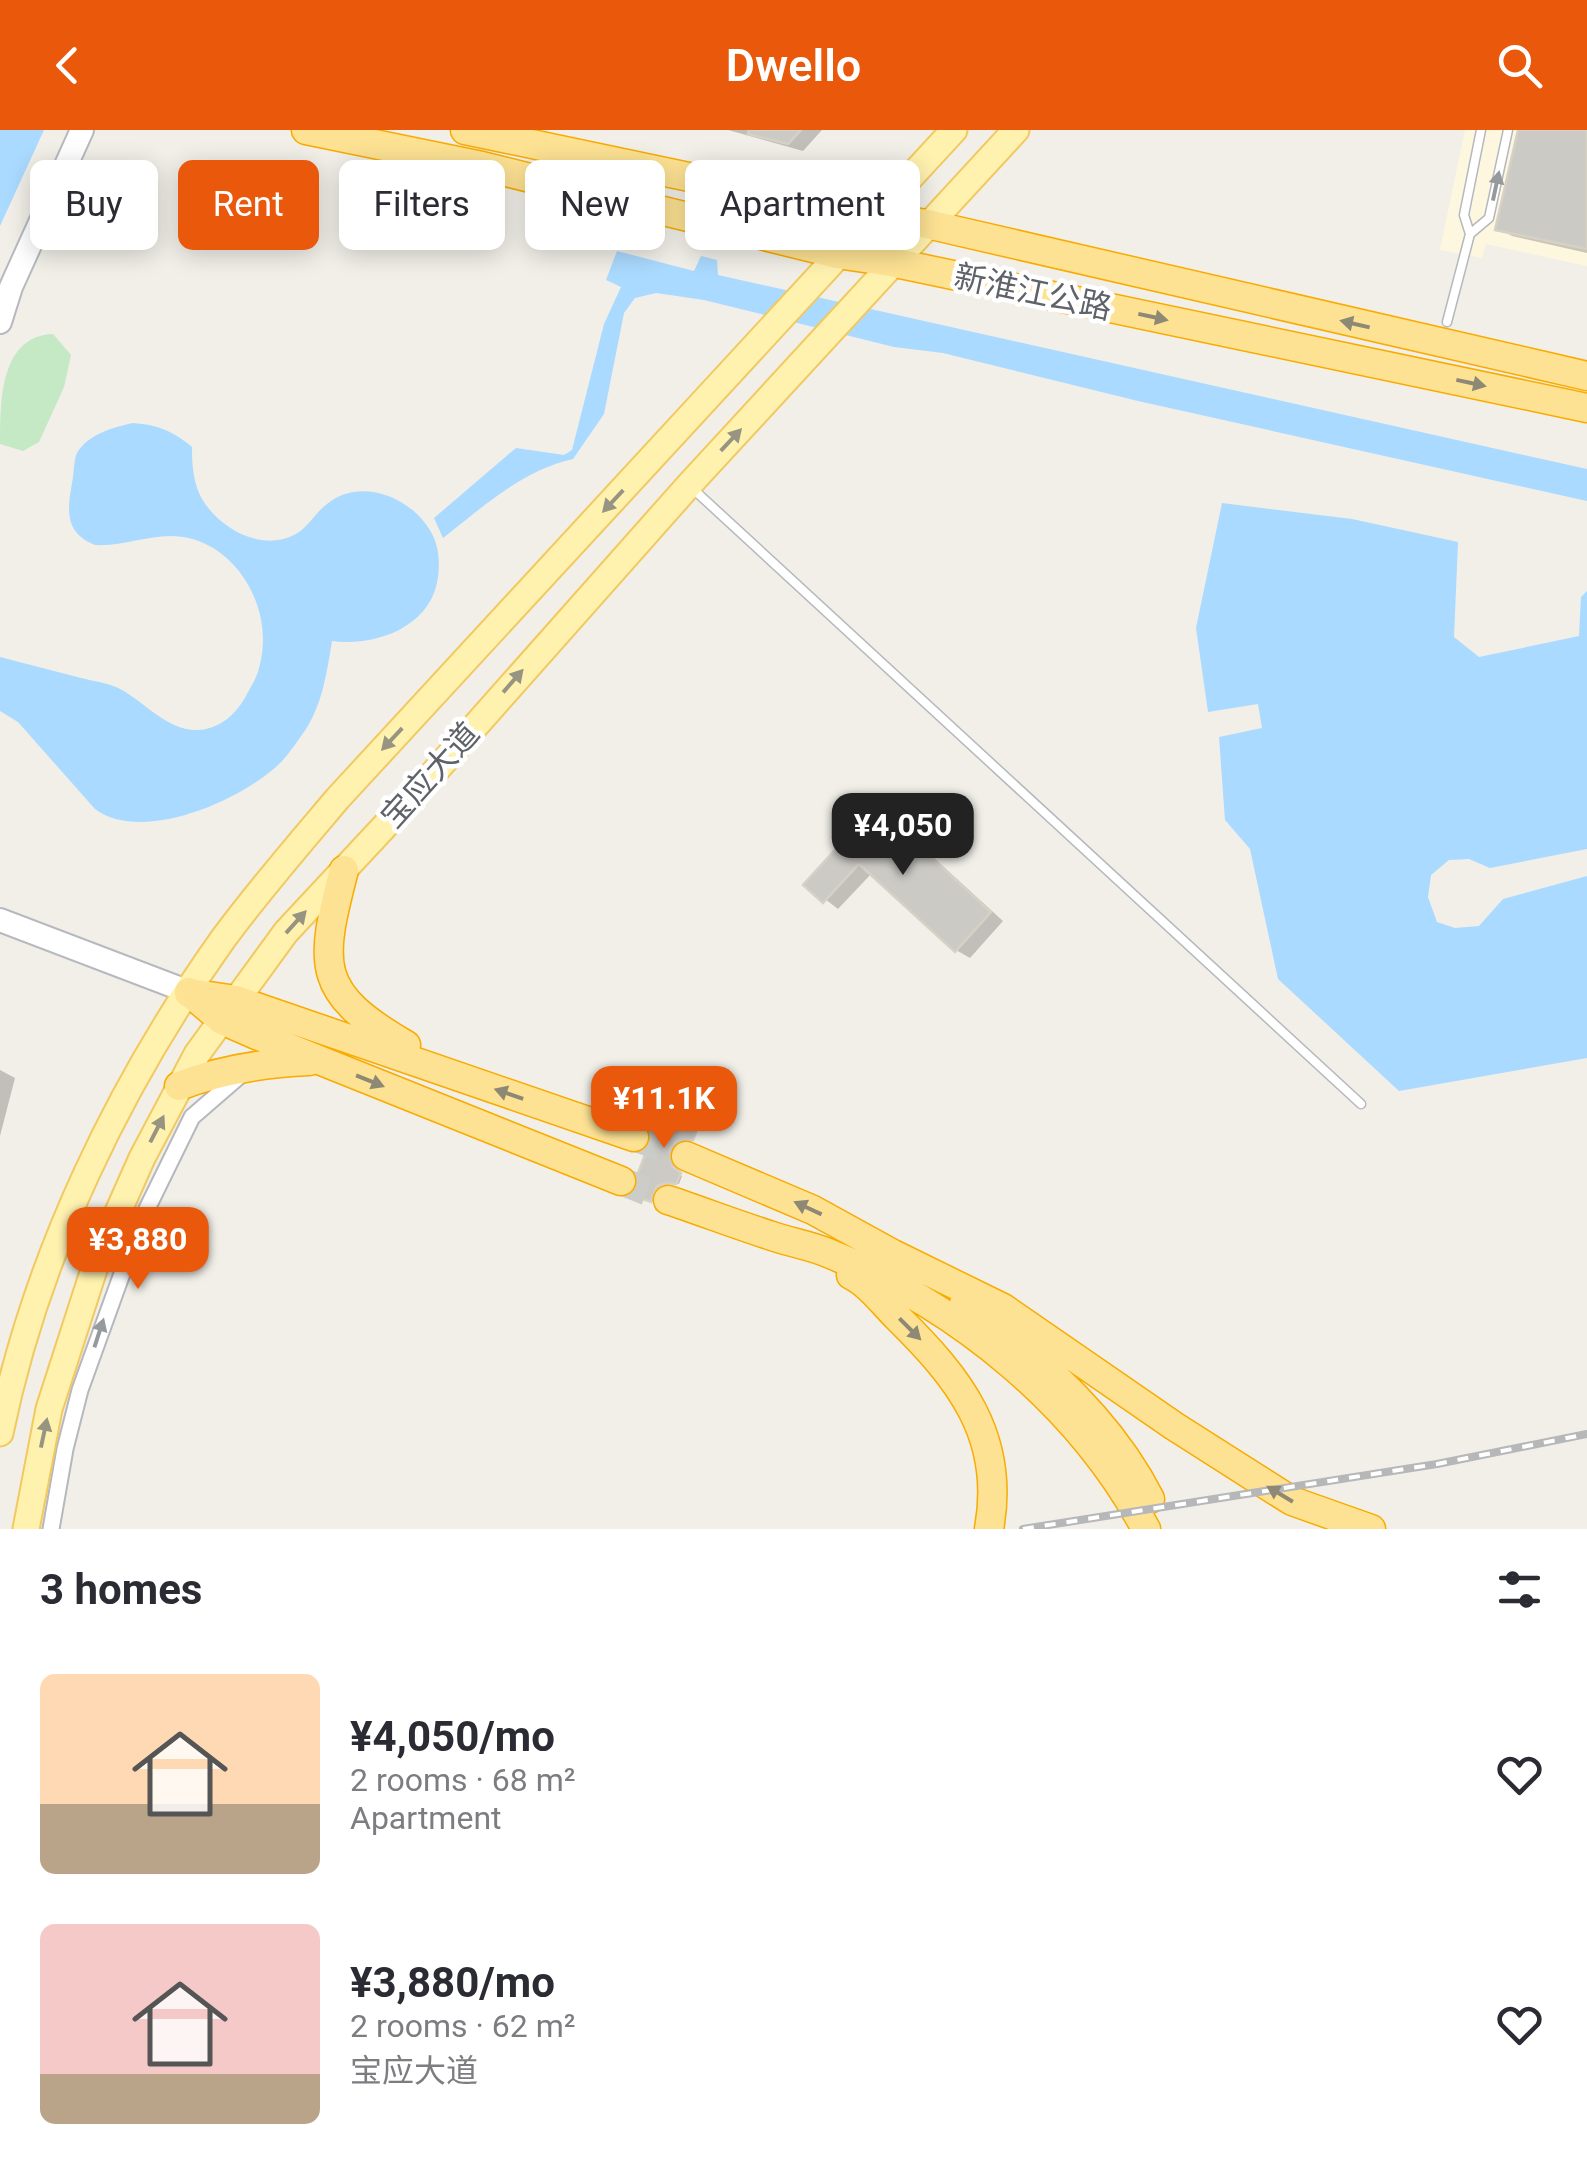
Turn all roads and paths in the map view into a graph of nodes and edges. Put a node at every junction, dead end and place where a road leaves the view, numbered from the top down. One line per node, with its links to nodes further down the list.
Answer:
1 (82, 130): 16 (street)
2 (306, 130): 14 (highway, 新淮江公路)
3 (465, 130): 9 (highway, 新淮江公路)
4 (954, 130): 8 (main road, 宝应大道)
5 (1016, 130): 11 (main road, 宝应大道)
6 (1480, 130): 12 (lane)
7 (1508, 130): 12 (lane, one-way to 7)
8 (920, 167)
9 (685, 176)
10 (920, 223): 11 (highway, 新淮江公路)
11 (927, 224): 15 (main road, 宝应大道); 18 (highway, 新淮江公路, one-way to 11)
12 (1470, 234): 17 (lane)
13 (841, 250): 14 (main road, 宝应大道)
14 (837, 254): 15 (highway, 新淮江公路); 23 (main road, 宝应大道, one-way to 23)
15 (891, 262): 19 (highway, 新淮江公路, one-way to 19); 20 (main road, 宝应大道, one-way to 15)
16 (0, 322)
17 (1447, 322)
18 (1587, 376)
19 (1587, 408)
20 (688, 485): 21 (main road, 宝应大道, one-way to 20); 29 (lane)
21 (344, 870): 24 (main road, 宝应大道, one-way to 21); 27 (highway)
22 (0, 920): 23 (street)
23 (189, 992): 24 (highway); 36 (main road, 宝应大道)
24 (229, 1010): 25 (highway); 27 (highway); 28 (main road, 宝应大道)
25 (319, 1060): 26 (highway); 32 (highway, one-way to 32)
26 (250, 1066): 28 (highway); 39 (street, one-way to 26)
27 (454, 1075): 30 (highway, one-way to 27)
28 (178, 1086): 38 (main road, 宝应大道, one-way to 28)
29 (1362, 1104)
30 (634, 1137)
31 (686, 1156): 35 (highway, one-way to 31)
32 (621, 1181)
33 (668, 1200): 34 (highway)
34 (774, 1236): 37 (highway); 40 (highway, one-way to 40)
35 (893, 1254): 37 (highway); 43 (highway, one-way to 35)
36 (0, 1433)
37 (1137, 1494): 41 (highway); 42 (highway)
38 (26, 1529)
39 (51, 1529)
40 (989, 1529)
41 (1146, 1529)
42 (1165, 1529)
43 (1371, 1529)

